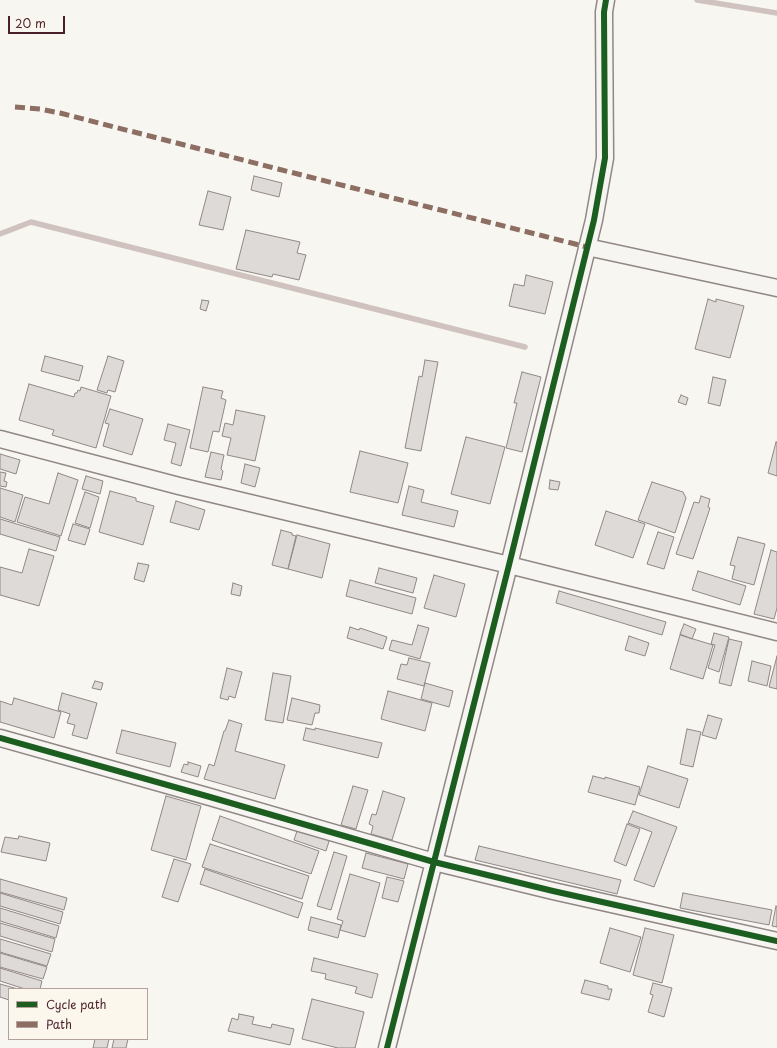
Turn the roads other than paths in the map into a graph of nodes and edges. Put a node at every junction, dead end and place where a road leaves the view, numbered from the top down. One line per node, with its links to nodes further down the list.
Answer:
1 (606, 0): 2 (street)
2 (587, 247): 3 (street); 5 (street)
3 (777, 288)
4 (0, 439): 5 (street)
5 (509, 565): 6 (street); 8 (street)
6 (777, 632)
7 (0, 738): 8 (street)
8 (434, 862): 9 (street); 10 (street)
9 (777, 941)
10 (387, 1048)

